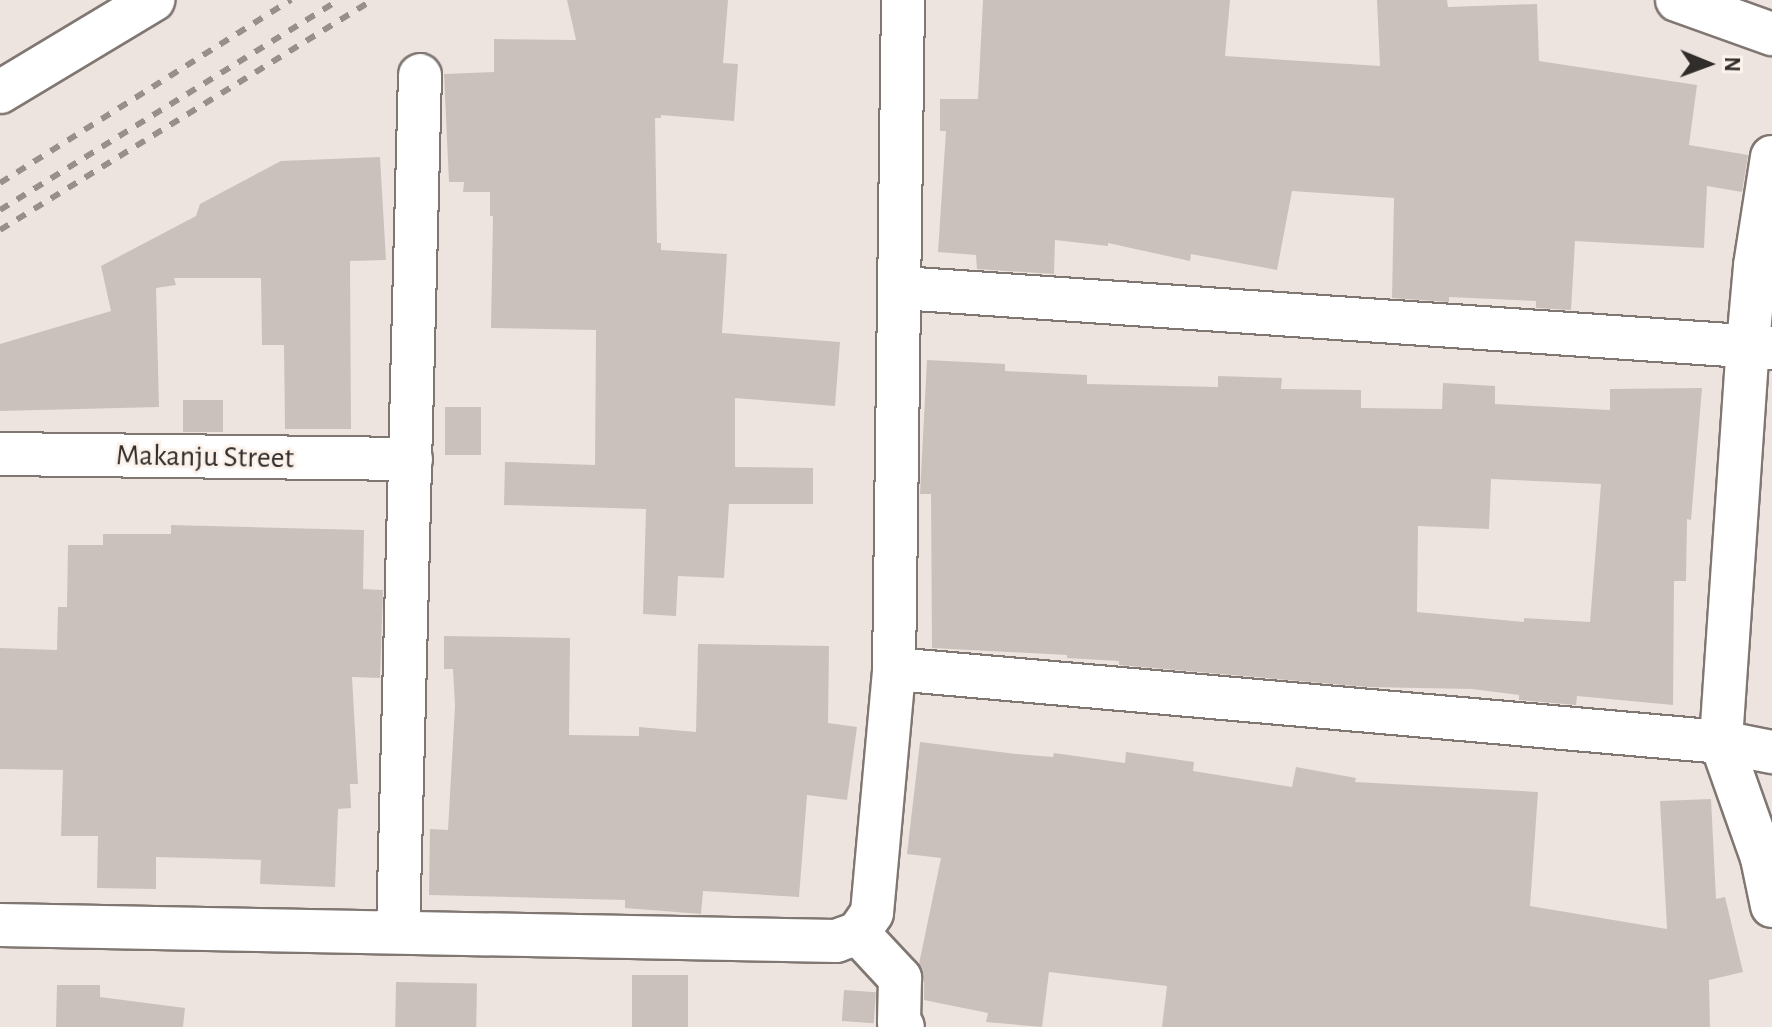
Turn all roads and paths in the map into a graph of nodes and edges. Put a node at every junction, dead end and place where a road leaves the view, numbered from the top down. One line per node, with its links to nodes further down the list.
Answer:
1 (153, 0): 6 (street)
2 (903, 0): 8 (street)
3 (1677, 0): 4 (street)
4 (1772, 34)
5 (420, 75): 11 (street)
6 (0, 92)
7 (1772, 157): 9 (street)
8 (901, 288): 9 (street); 12 (street)
9 (1760, 346): 13 (street)
10 (0, 454): 11 (street, Makanju Street)
11 (411, 459): 17 (street)
12 (894, 669): 13 (street); 18 (street)
13 (1721, 742): 14 (street); 15 (street)
14 (1772, 752)
15 (1772, 906)
16 (0, 925): 17 (street)
17 (398, 931): 18 (street)
18 (858, 933): 19 (street)
19 (903, 1027)

